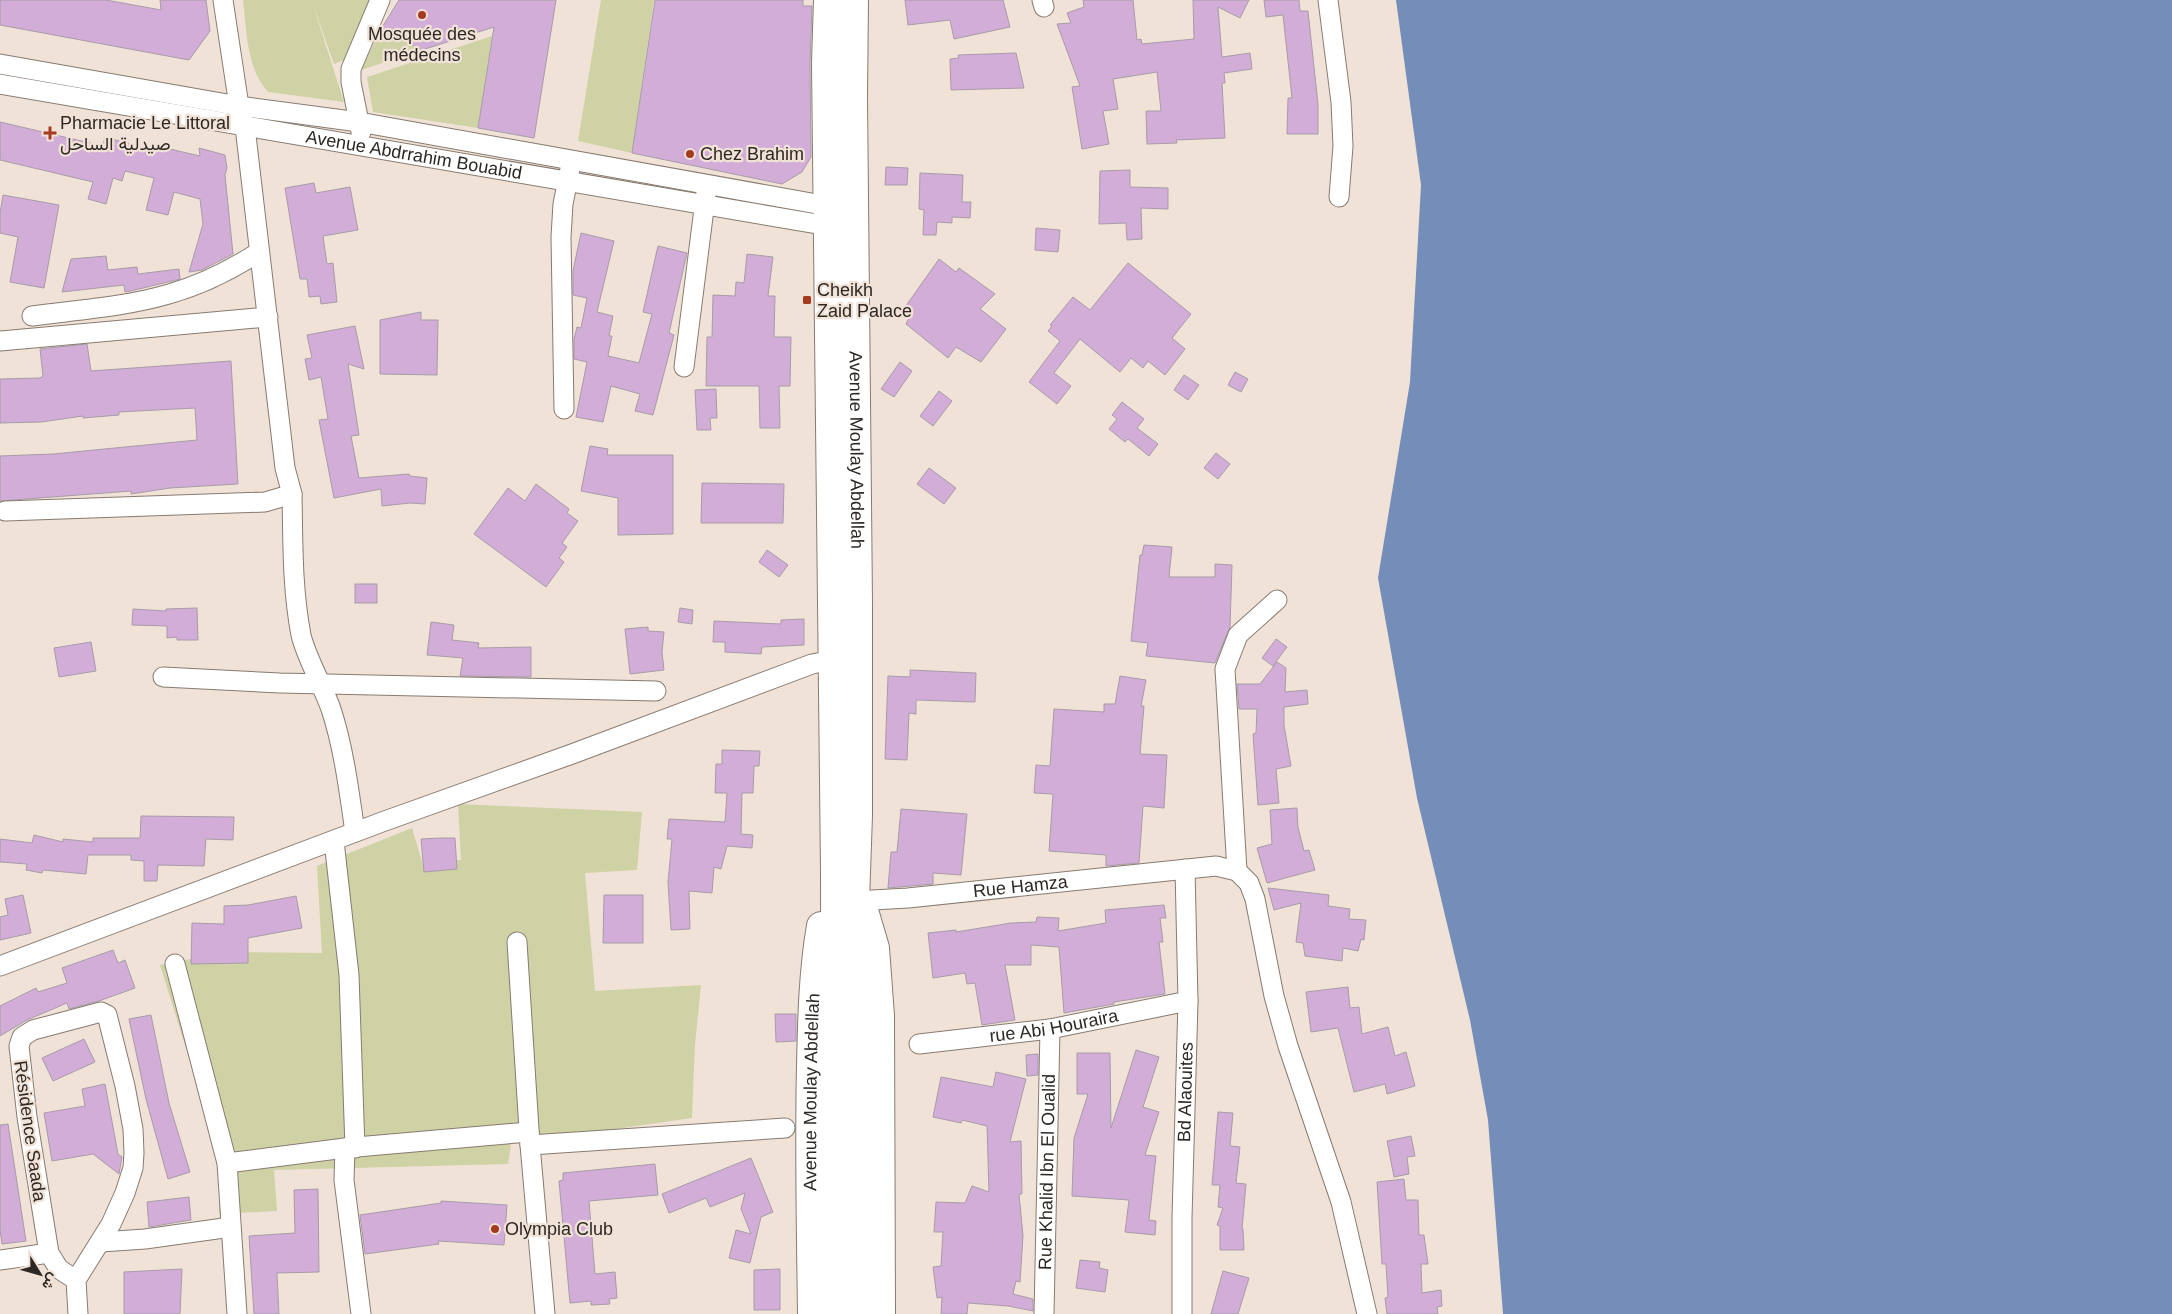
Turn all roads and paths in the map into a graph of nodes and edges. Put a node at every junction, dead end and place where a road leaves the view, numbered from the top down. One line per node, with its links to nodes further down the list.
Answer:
1 (224, 0): 8 (street)
2 (380, 0): 9 (street)
3 (828, 0): 17 (main road, Avenue Moulay Abdellah)
4 (854, 0): 36 (main road, Avenue Moulay Abdellah)
5 (1328, 0): 15 (street)
6 (0, 64): 8 (street, Avenue Abdrrahim Bouabid)
7 (0, 84): 10 (street, Avenue Abdrrahim Bouabid)
8 (239, 106): 9 (street, Avenue Abdrrahim Bouabid); 10 (street)
9 (358, 122): 11 (street); 12 (street, Avenue Abdrrahim Bouabid)
10 (245, 127): 11 (street, Avenue Abdrrahim Bouabid); 18 (street)
11 (364, 146): 13 (street, Avenue Abdrrahim Bouabid)
12 (570, 160): 13 (street); 14 (street, Avenue Abdrrahim Bouabid)
13 (569, 180): 16 (street, Avenue Abdrrahim Bouabid); 23 (street)
14 (706, 184): 16 (street); 17 (street, Avenue Abdrrahim Bouabid)
15 (1339, 197)
16 (705, 206): 17 (street, Avenue Abdrrahim Bouabid); 22 (street)
17 (828, 216): 27 (main road, Avenue Moulay Abdellah)
18 (259, 252): 19 (street); 20 (street)
19 (32, 316)
20 (268, 317): 21 (street); 24 (street)
21 (0, 341)
22 (684, 367)
23 (564, 409)
24 (292, 494): 25 (street); 29 (street)
25 (5, 511)
26 (1277, 600): 35 (street)
27 (833, 660): 31 (street); 34 (main road, Avenue Moulay Abdellah)
28 (163, 677): 29 (street)
29 (321, 684): 30 (street); 31 (street)
30 (656, 692)
31 (355, 832): 32 (street)
32 (334, 841): 39 (street); 45 (street)
33 (1186, 869): 35 (street, Rue Hamza); 36 (street, Rue Hamza); 40 (street, Bd Alaouites)
34 (835, 871): 56 (main road, Avenue Moulay Abdellah); 57 (main road, Avenue Moulay Abdellah)
35 (1237, 871): 62 (street)
36 (855, 901): 58 (main road, Avenue Moulay Abdellah); 59 (main road)
37 (517, 942): 44 (street)
38 (175, 964): 46 (street)
39 (0, 966)
40 (1188, 1001): 41 (street, rue Abi Houraira); 61 (street, Bd Alaouites)
41 (1050, 1029): 42 (street, rue Abi Houraira); 60 (street, Rue Khalid Ibn El Oualid)
42 (919, 1044)
43 (785, 1128): 44 (street)
44 (529, 1139): 45 (street); 55 (street)
45 (350, 1148): 46 (street); 54 (street)
46 (227, 1163): 47 (street)
47 (231, 1228): 48 (street); 53 (street)
48 (100, 1242): 49 (street, Résidence Saada); 51 (street)
49 (49, 1253): 50 (street); 51 (street, Résidence Saada)
50 (0, 1260)
51 (76, 1280): 52 (street)
52 (78, 1314)
53 (238, 1314)
54 (361, 1314)
55 (545, 1314)
56 (812, 1314)
57 (836, 1314)
58 (861, 1314)
59 (881, 1314)
60 (1044, 1314)
61 (1182, 1314)
62 (1367, 1314)

